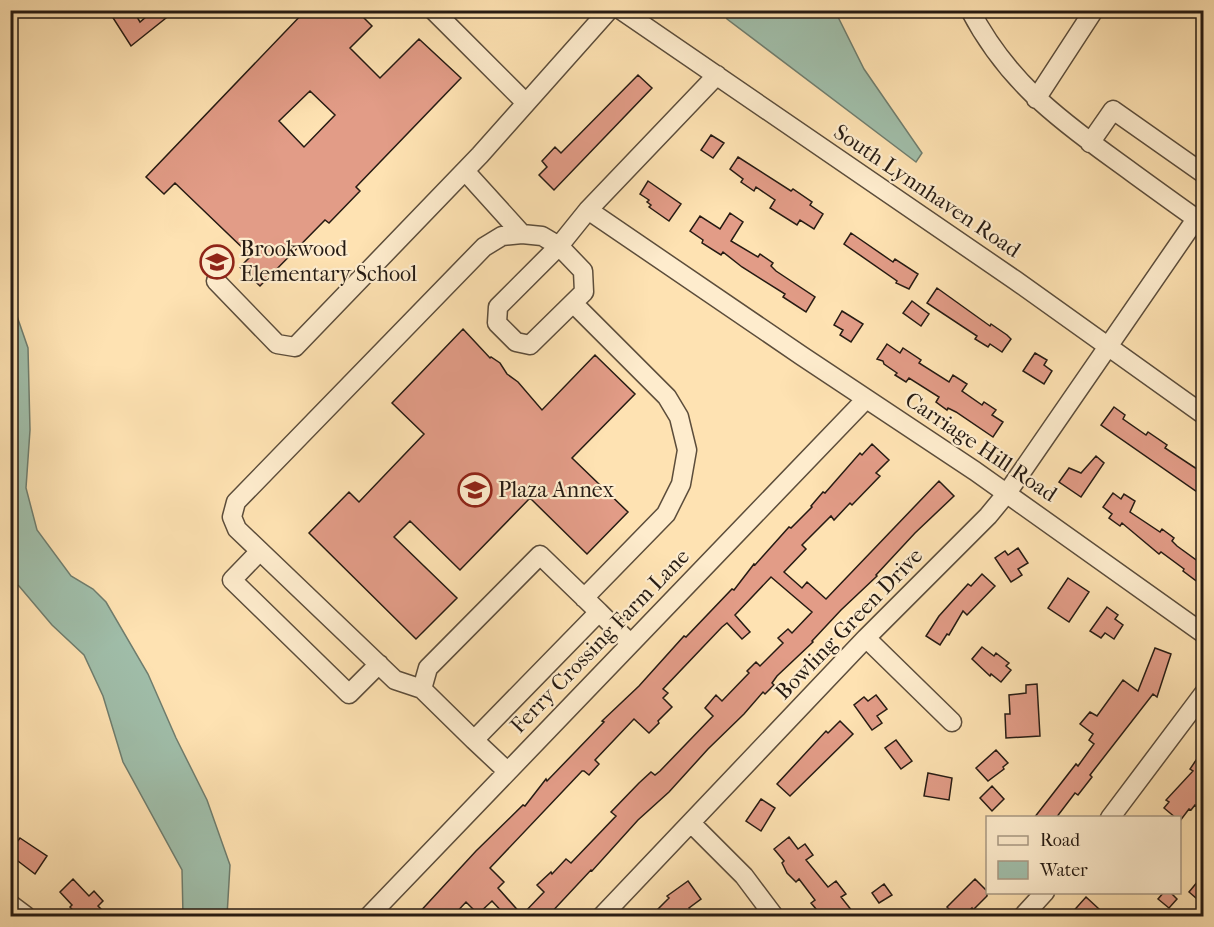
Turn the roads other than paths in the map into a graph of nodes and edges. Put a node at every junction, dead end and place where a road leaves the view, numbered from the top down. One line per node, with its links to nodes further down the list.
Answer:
1 (434, 10): 8 (street)
2 (609, 10): 8 (street)
3 (621, 10): 6 (street, South Lynnhaven Road)
4 (970, 10): 7 (street)
5 (1094, 10): 7 (street)
6 (717, 75): 12 (street); 18 (street, South Lynnhaven Road)
7 (1036, 99): 9 (street)
8 (526, 103): 10 (street)
9 (1090, 143): 11 (street); 13 (street)
10 (465, 171): 14 (street); 16 (street)
11 (1203, 174)
12 (588, 210): 15 (street); 19 (street, Carriage Hill Road)
13 (1200, 222): 18 (street, Bowling Green Drive)
14 (522, 234): 15 (street); 22 (street)
15 (559, 246): 17 (street); 17 (street)
16 (216, 281)
17 (573, 303): 23 (street)
18 (1108, 346): 20 (street, South Lynnhaven Road); 21 (street, Bowling Green Drive)
19 (866, 399): 21 (street, Carriage Hill Road); 27 (street, Ferry Crossing Farm Lane)
20 (1203, 415)
21 (1007, 493): 25 (street, Carriage Hill Road); 26 (street, Bowling Green Drive)
22 (260, 551): 28 (street); 28 (street)
23 (584, 598): 24 (street); 29 (street)
24 (599, 612): 27 (street); 32 (street)
25 (1203, 634)
26 (866, 638): 31 (street); 35 (street, Bowling Green Drive)
27 (630, 643): 33 (street, Ferry Crossing Farm Lane)
28 (379, 664): 29 (street)
29 (422, 689): 32 (street)
30 (1203, 693): 34 (street)
31 (952, 722)
32 (474, 740): 33 (street)
33 (507, 771): 39 (street, Ferry Crossing Farm Lane)
34 (1111, 816)
35 (692, 822): 40 (street, Bowling Green Drive); 41 (street)
36 (1043, 894): 42 (street)
37 (10, 904): 38 (street)
38 (26, 916)
39 (369, 916)
40 (602, 916)
41 (774, 916)
42 (1023, 916)

